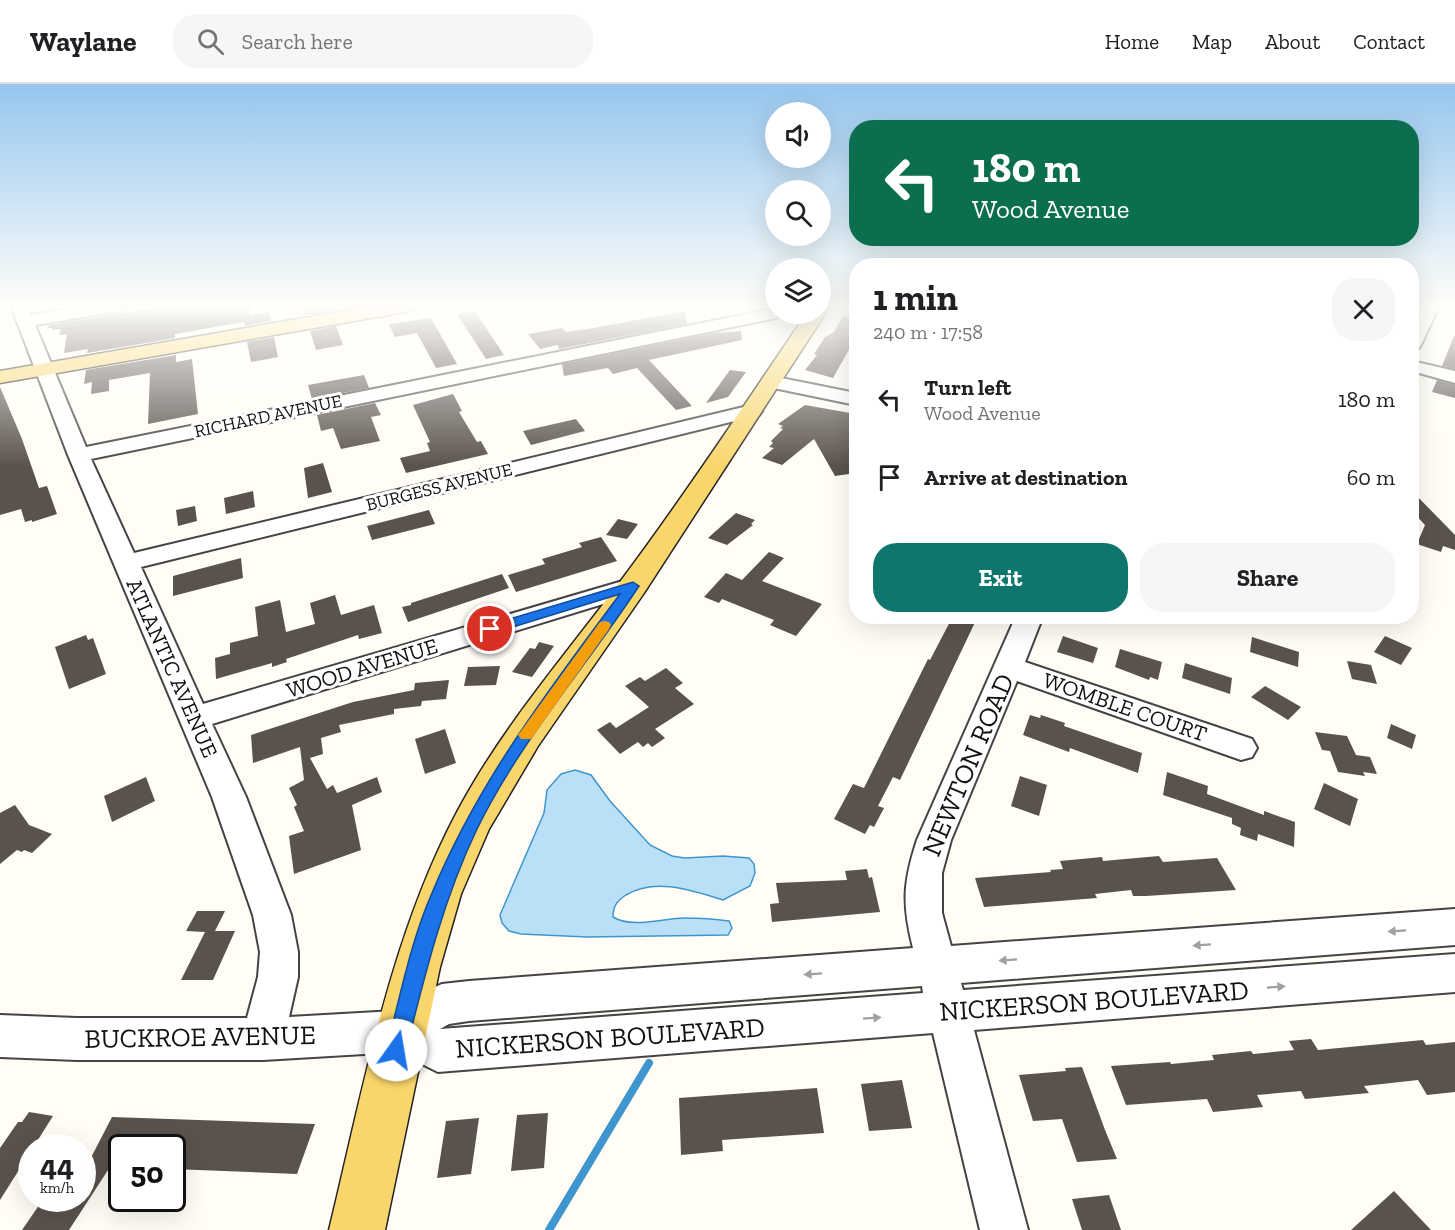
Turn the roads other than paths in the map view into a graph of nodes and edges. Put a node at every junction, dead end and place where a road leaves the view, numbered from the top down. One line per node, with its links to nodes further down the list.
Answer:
1 (40, 359): 6 (street, ATLANTIC AVENUE)
2 (99, 359): 6 (main road)
3 (548, 359): 12 (street, RICHARD AVENUE)
4 (786, 359): 9 (main road)
5 (1419, 368): 8 (street)
6 (44, 369): 7 (main road); 12 (street, ATLANTIC AVENUE)
7 (0, 377)
8 (1455, 377)
9 (771, 382): 10 (street); 11 (main road)
10 (849, 398)
11 (752, 411): 13 (street, BURGESS AVENUE); 14 (main road)
12 (79, 455): 13 (street, ATLANTIC AVENUE)
13 (126, 563): 17 (street, ATLANTIC AVENUE)
14 (633, 586): 17 (street, WOOD AVENUE); 23 (main road)
15 (1027, 624): 16 (street, NEWTON ROAD)
16 (1009, 667): 18 (street, WOMBLE COURT); 20 (street, NEWTON ROAD)
17 (194, 718): 25 (street, ATLANTIC AVENUE)
18 (1241, 748)
19 (1455, 927): 20 (street, NICKERSON BOULEVARD, one-way to 20)
20 (935, 965): 22 (street, NEWTON ROAD); 23 (street, NICKERSON BOULEVARD, one-way to 23)
21 (1455, 973): 22 (street, NICKERSON BOULEVARD, one-way to 21)
22 (947, 1012): 23 (street, NICKERSON BOULEVARD, one-way to 22); 27 (street, NEWTON ROAD)
23 (400, 1031): 25 (street, BUCKROE AVENUE); 26 (main road)
24 (0, 1036): 25 (street, BUCKROE AVENUE)
25 (264, 1039)
26 (357, 1230)
27 (1004, 1230)

